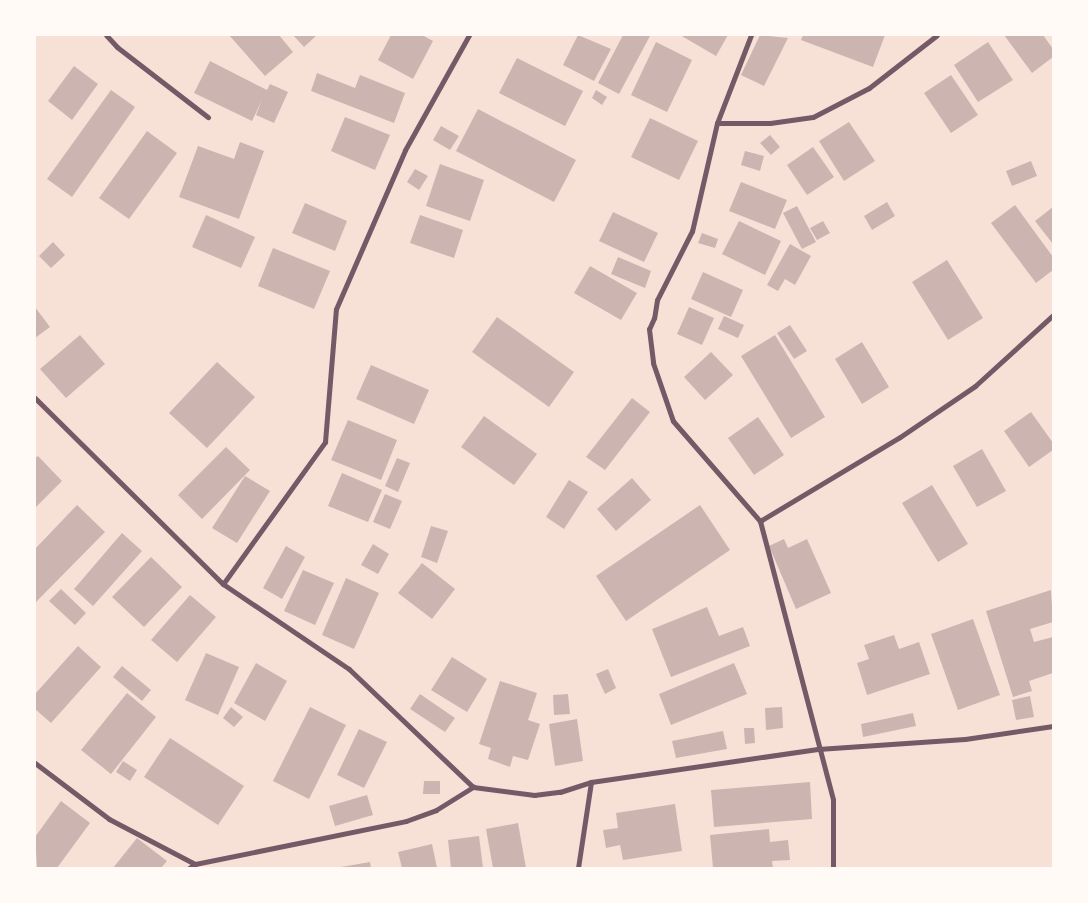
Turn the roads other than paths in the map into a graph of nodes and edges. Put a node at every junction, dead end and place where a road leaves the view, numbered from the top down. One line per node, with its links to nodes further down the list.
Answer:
1 (106, 35): 5 (street)
2 (469, 35): 10 (street)
3 (751, 35): 6 (street)
4 (937, 35): 6 (street)
5 (208, 117)
6 (717, 123): 9 (street)
7 (1053, 315): 9 (street)
8 (35, 398): 10 (street)
9 (760, 521): 12 (street)
10 (223, 584): 15 (street)
11 (1053, 726): 12 (street)
12 (818, 749): 14 (street); 19 (street)
13 (35, 763): 16 (street)
14 (591, 782): 15 (street); 18 (street)
15 (473, 788): 16 (street)
16 (194, 864): 17 (street)
17 (189, 868)
18 (578, 868)
19 (833, 868)

